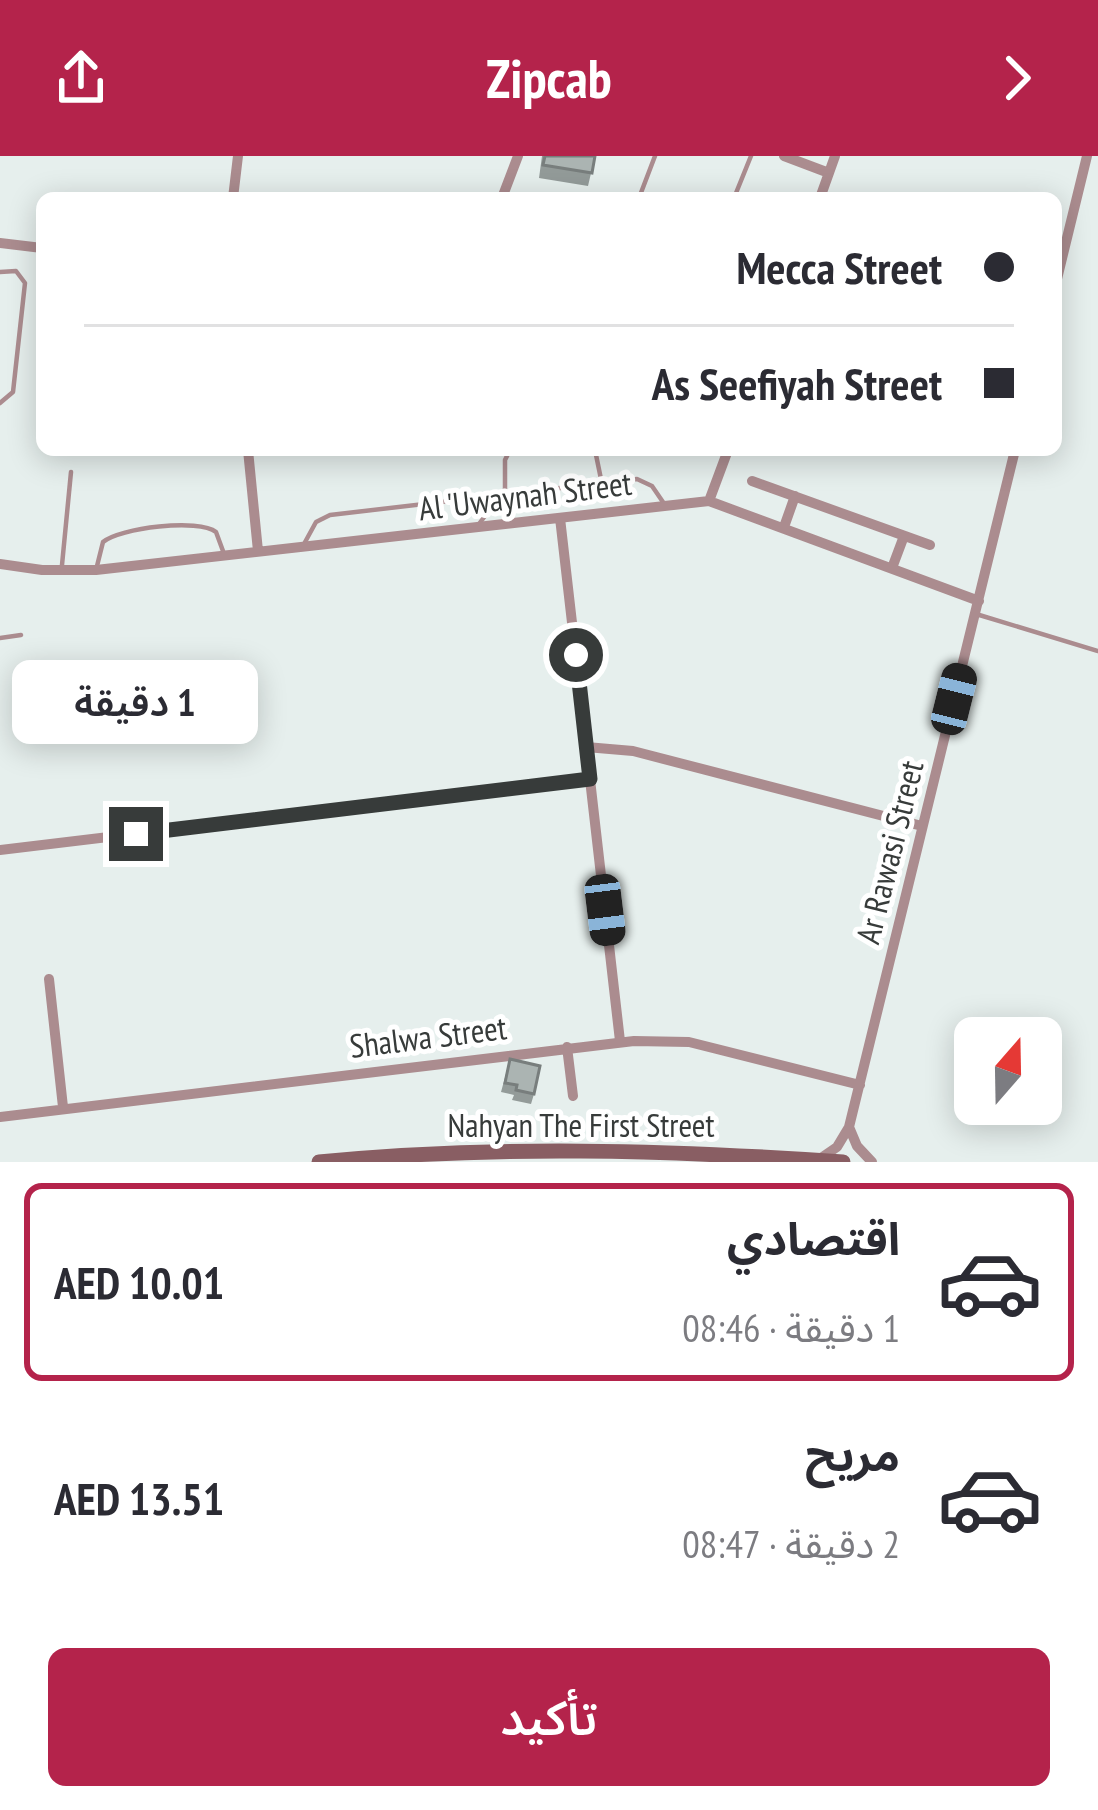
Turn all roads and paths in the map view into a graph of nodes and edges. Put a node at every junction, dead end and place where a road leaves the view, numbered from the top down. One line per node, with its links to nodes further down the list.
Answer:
1 (238, 156): 9 (street)
2 (518, 156): 10 (street)
3 (655, 156): 11 (lane)
4 (751, 156): 12 (lane)
5 (784, 156): 8 (street)
6 (836, 156): 8 (street)
7 (1087, 156): 16 (street)
8 (829, 173): 13 (street)
9 (234, 192)
10 (504, 192)
11 (641, 192)
12 (736, 192)
13 (822, 192)
14 (0, 243): 15 (street)
15 (36, 247)
16 (1062, 259)
17 (0, 272): 18 (lane)
18 (0, 403)
19 (249, 456): 37 (street)
20 (507, 456): 27 (lane)
21 (596, 456): 26 (lane)
22 (726, 456): 29 (street)
23 (1015, 456): 43 (street, Ar Rawasi Street)
24 (71, 472): 42 (lane)
25 (752, 481): 28 (street)
26 (602, 484): 27 (lane); 30 (lane)
27 (501, 496): 33 (lane); 36 (lane)
28 (795, 496): 32 (street); 34 (street)
29 (709, 501): 30 (street, Al 'Uwaynah Street); 32 (street, Al 'Uwaynah Street)
30 (665, 505): 31 (street, Al 'Uwaynah Street)
31 (560, 518): 33 (street, Al 'Uwaynah Street); 47 (street)
32 (784, 527): 40 (street, Al 'Uwaynah Street)
33 (475, 529): 36 (street, Al 'Uwaynah Street)
34 (904, 536): 35 (street); 40 (street)
35 (930, 545)
36 (302, 549): 37 (street, Al 'Uwaynah Street)
37 (258, 551): 38 (street, Al 'Uwaynah Street)
38 (225, 556): 41 (street, Al 'Uwaynah Street); 41 (lane)
39 (0, 564): 42 (street, Al 'Uwaynah Street)
40 (892, 568): 43 (street, Al 'Uwaynah Street)
41 (96, 570): 42 (street, Al 'Uwaynah Street)
42 (61, 571)
43 (977, 608): 46 (lane); 49 (street, Ar Rawasi Street)
44 (21, 635): 45 (lane)
45 (0, 638)
46 (1098, 651)
47 (586, 747): 48 (street); 49 (street)
48 (590, 779): 50 (street); 52 (street)
49 (922, 826): 54 (street, Ar Rawasi Street)
50 (0, 850)
51 (50, 979): 56 (street)
52 (620, 1041): 53 (street, Shalwa Street); 54 (street, Shalwa Street)
53 (568, 1047): 55 (street); 56 (street, Shalwa Street)
54 (860, 1085): 58 (street, Ar Rawasi Street)
55 (573, 1096)
56 (63, 1107): 57 (street, Shalwa Street)
57 (0, 1117)
58 (849, 1127): 59 (street, Ar Rawasi Street); 62 (street)
59 (817, 1160): 60 (main road, Nahyan The First Street); 61 (main road, Nahyan The First Street)
60 (320, 1162)
61 (843, 1162)
62 (872, 1162)

